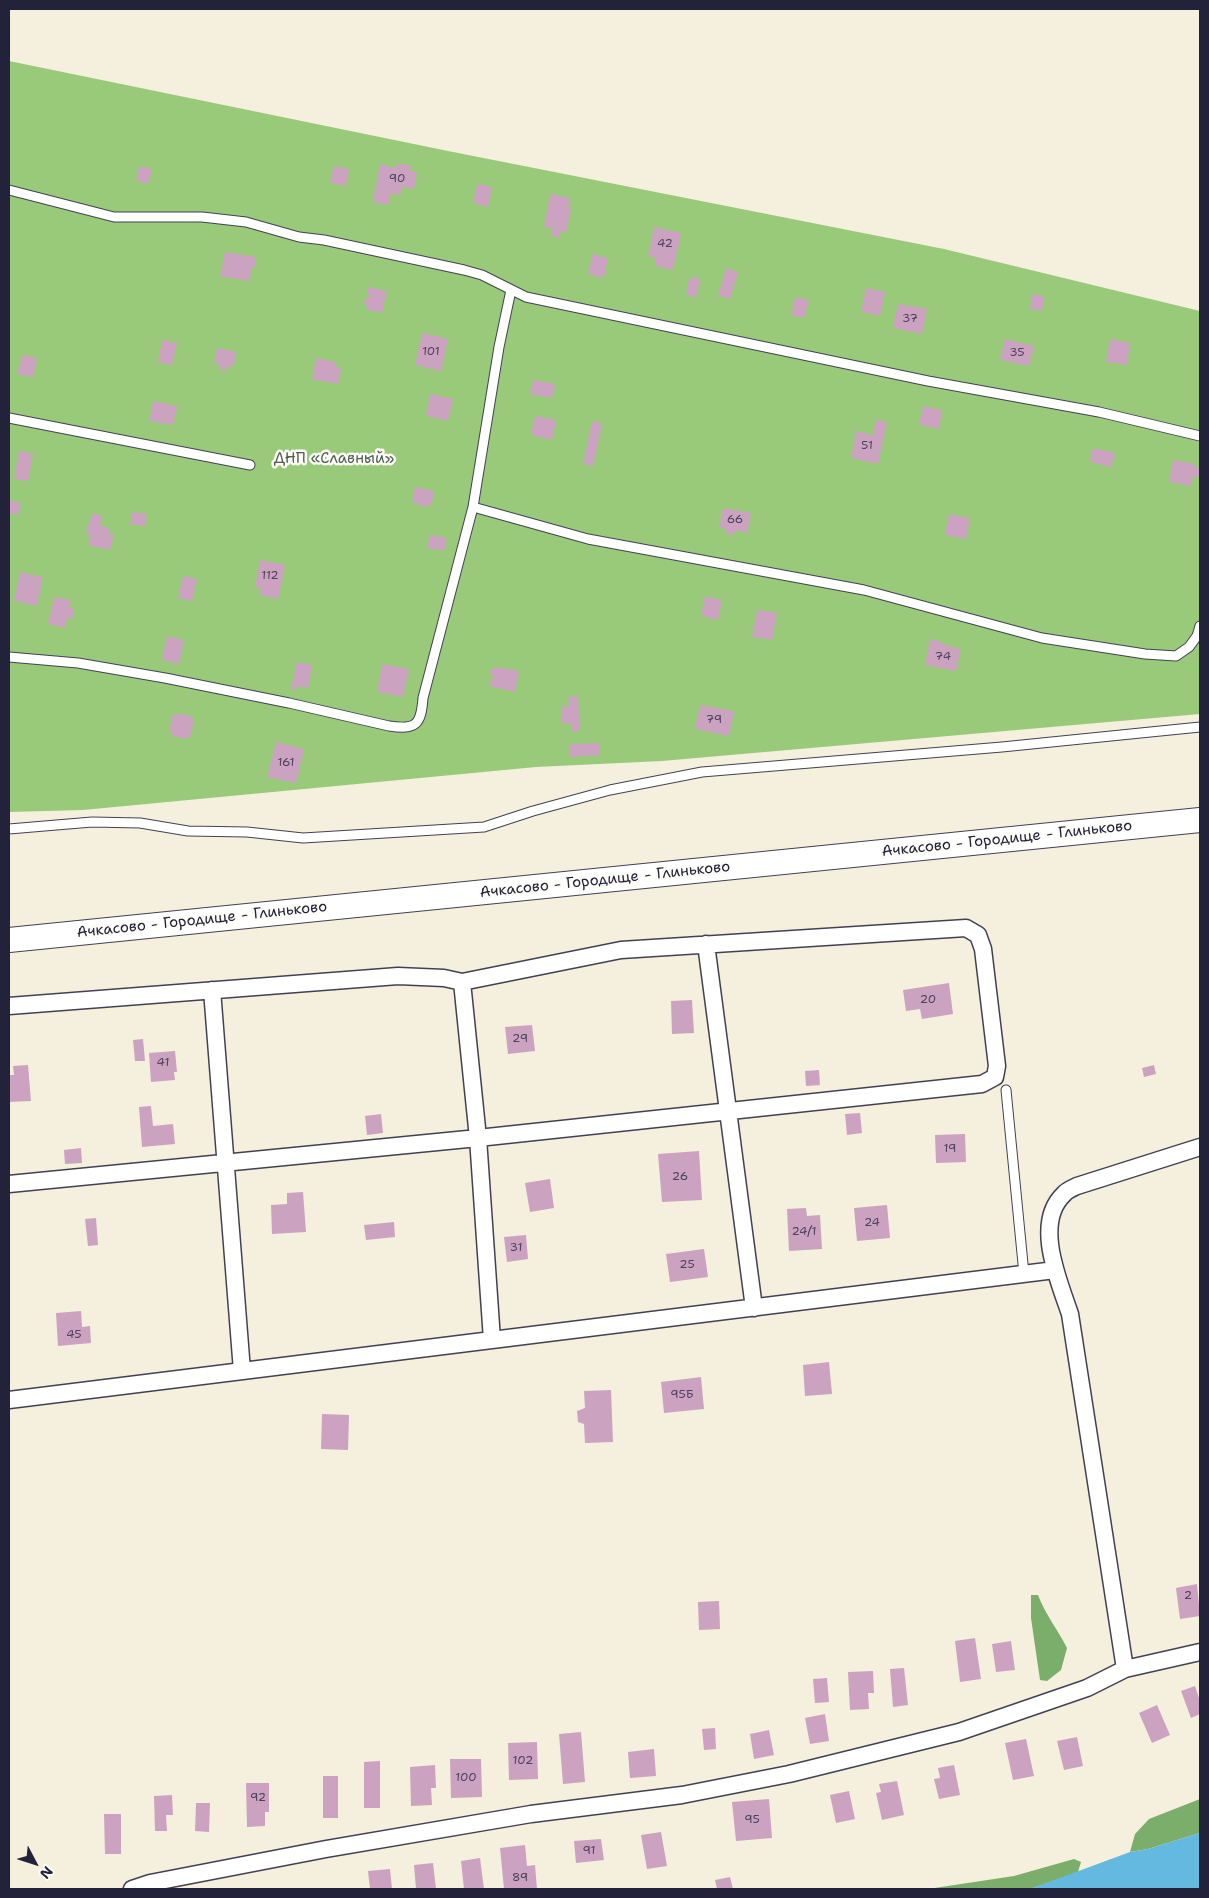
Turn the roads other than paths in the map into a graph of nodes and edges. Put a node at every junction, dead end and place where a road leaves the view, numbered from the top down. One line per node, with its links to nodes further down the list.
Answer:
1 (9, 190): 2 (lane)
2 (511, 290): 4 (lane); 6 (lane)
3 (9, 418): 5 (lane)
4 (1200, 436)
5 (250, 465)
6 (473, 508): 7 (lane); 8 (lane)
7 (1200, 626)
8 (9, 657)
9 (1200, 727): 11 (lane)
10 (1200, 820): 12 (street, Ачкасово - Городище - Глиньково)
11 (9, 829)
12 (9, 940)
13 (706, 944): 14 (street); 18 (street); 18 (street)
14 (462, 982): 15 (street); 19 (street)
15 (212, 990): 16 (street); 21 (street)
16 (9, 1006)
17 (1006, 1090): 24 (lane)
18 (728, 1111): 19 (street); 25 (street)
19 (478, 1138): 21 (street); 26 (street)
20 (1200, 1147): 23 (street)
21 (226, 1163): 22 (street); 27 (street)
22 (9, 1184)
23 (1055, 1270): 24 (street); 30 (street)
24 (1024, 1274): 25 (street)
25 (754, 1308): 26 (street)
26 (492, 1340): 27 (street)
27 (242, 1371): 28 (street)
28 (9, 1400)
29 (1200, 1652): 30 (street)
30 (1125, 1669): 31 (street)
31 (132, 1889)

